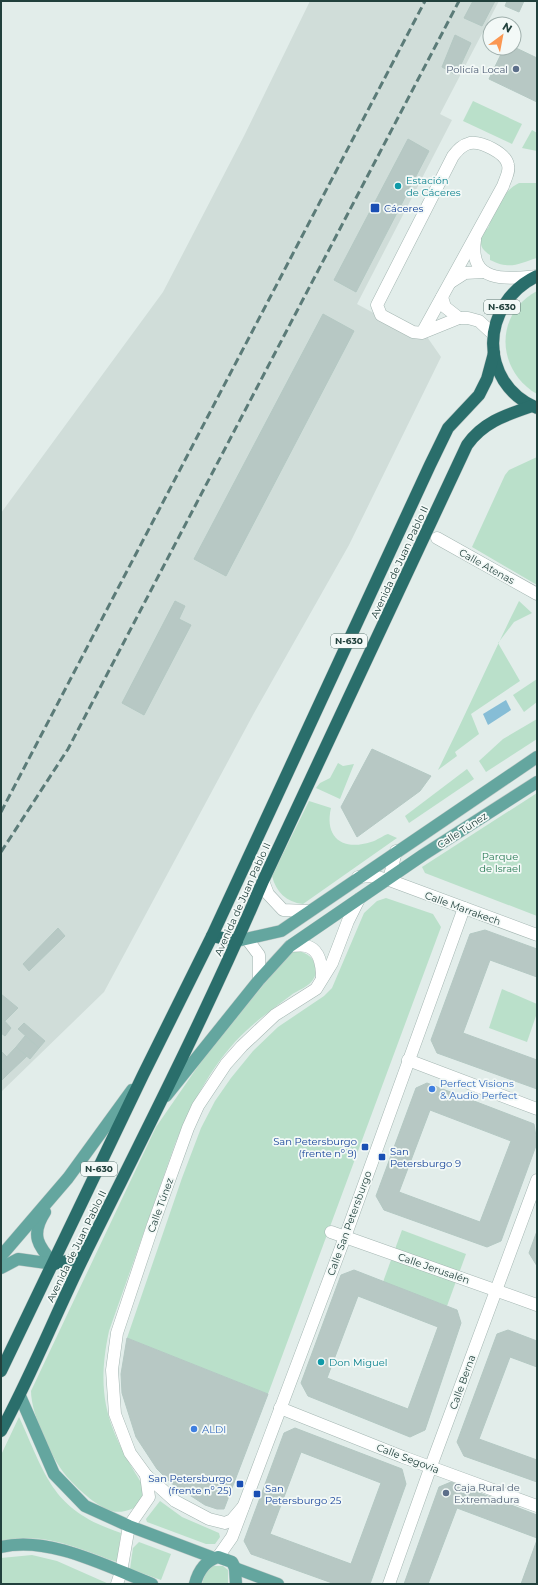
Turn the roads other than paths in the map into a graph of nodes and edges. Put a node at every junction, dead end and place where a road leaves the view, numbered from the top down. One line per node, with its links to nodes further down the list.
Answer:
1 (475, 236): 2 (street); 4 (street); 7 (street)
2 (483, 272): 3 (street); 4 (street)
3 (536, 276): 8 (highway, N-630)
4 (449, 284): 5 (street)
5 (442, 297): 6 (street); 7 (street)
6 (460, 318): 7 (street); 8 (street)
7 (422, 333)
8 (493, 334): 9 (highway, N-630)
9 (494, 353): 10 (highway, N-630); 23 (highway, Avenida de Juan Pablo II / N-630)
10 (534, 407): 18 (highway, Avenida de Juan Pablo II / N-630)
11 (437, 538): 12 (street, Calle Atenas)
12 (537, 594)
13 (537, 757): 15 (main road, Calle Túnez)
14 (537, 782): 17 (main road, Calle Túnez)
15 (396, 851): 16 (main road, Calle Túnez); 17 (street)
16 (358, 877): 17 (street); 21 (main road, Calle Túnez)
17 (389, 880): 19 (main road, Calle Túnez); 20 (street, Calle Marrakech)
18 (263, 881): 21 (street); 24 (highway, Avenida de Juan Pablo II / N-630)
19 (359, 899): 25 (main road, Calle Túnez); 26 (street, Calle Túnez)
20 (464, 908): 22 (street, Calle Marrakech); 28 (street, Calle San Petersburgo)
21 (307, 912): 24 (main road, Calle Túnez)
22 (537, 935)
23 (212, 936): 24 (highway); 29 (highway, Avenida de Juan Pablo II / N-630)
24 (242, 940): 27 (street); 31 (highway, Avenida de Juan Pablo II / N-630)
25 (290, 946): 26 (street); 27 (main road, Calle Túnez)
26 (322, 978): 47 (street, Calle Túnez)
27 (259, 980): 31 (main road, Calle Túnez)
28 (408, 1060): 30 (street); 35 (street, Calle San Petersburgo)
29 (143, 1074): 32 (main road); 38 (highway, Avenida de Juan Pablo II / N-630)
30 (537, 1109)
31 (156, 1110): 37 (highway, Avenida de Juan Pablo II / N-630)
32 (68, 1178): 36 (main road); 38 (main road)
33 (537, 1180): 40 (street, Calle Berna)
34 (331, 1232): 35 (street, Calle Jerusalén)
35 (345, 1236): 40 (street, Calle Jerusalén); 44 (street, Calle San Petersburgo)
36 (1, 1256)
37 (83, 1257): 38 (highway); 43 (highway, Avenida de Juan Pablo II / N-630)
38 (54, 1264): 39 (main road); 42 (highway, Avenida de Juan Pablo II / N-630)
39 (1, 1268)
40 (496, 1290): 41 (street, Calle Jerusalén); 46 (street, Calle Berna)
41 (537, 1305)
42 (1, 1371)
43 (20, 1396): 45 (highway, Avenida de Juan Pablo II / N-630); 50 (main road)
44 (280, 1408): 46 (street, Calle Segovia); 49 (street, Calle San Petersburgo)
45 (1, 1431)
46 (431, 1466): 48 (street, Calle Segovia); 61 (street, Calle Berna)
47 (146, 1475): 49 (street, Calle Túnez); 50 (street, Calle Túnez)
48 (537, 1506)
49 (243, 1507): 51 (street, Calle San Petersburgo)
50 (129, 1526): 53 (main road); 55 (street)
51 (232, 1537): 53 (street, Calle San Petersburgo); 54 (street, Calle San Petersburgo)
52 (1, 1547): 55 (main road)
53 (216, 1558): 54 (main road); 58 (main road)
54 (233, 1565): 59 (main road); 60 (main road)
55 (121, 1572): 56 (street); 57 (main road)
56 (117, 1584)
57 (152, 1584)
58 (195, 1584)
59 (236, 1584)
60 (278, 1584)
61 (389, 1584)

